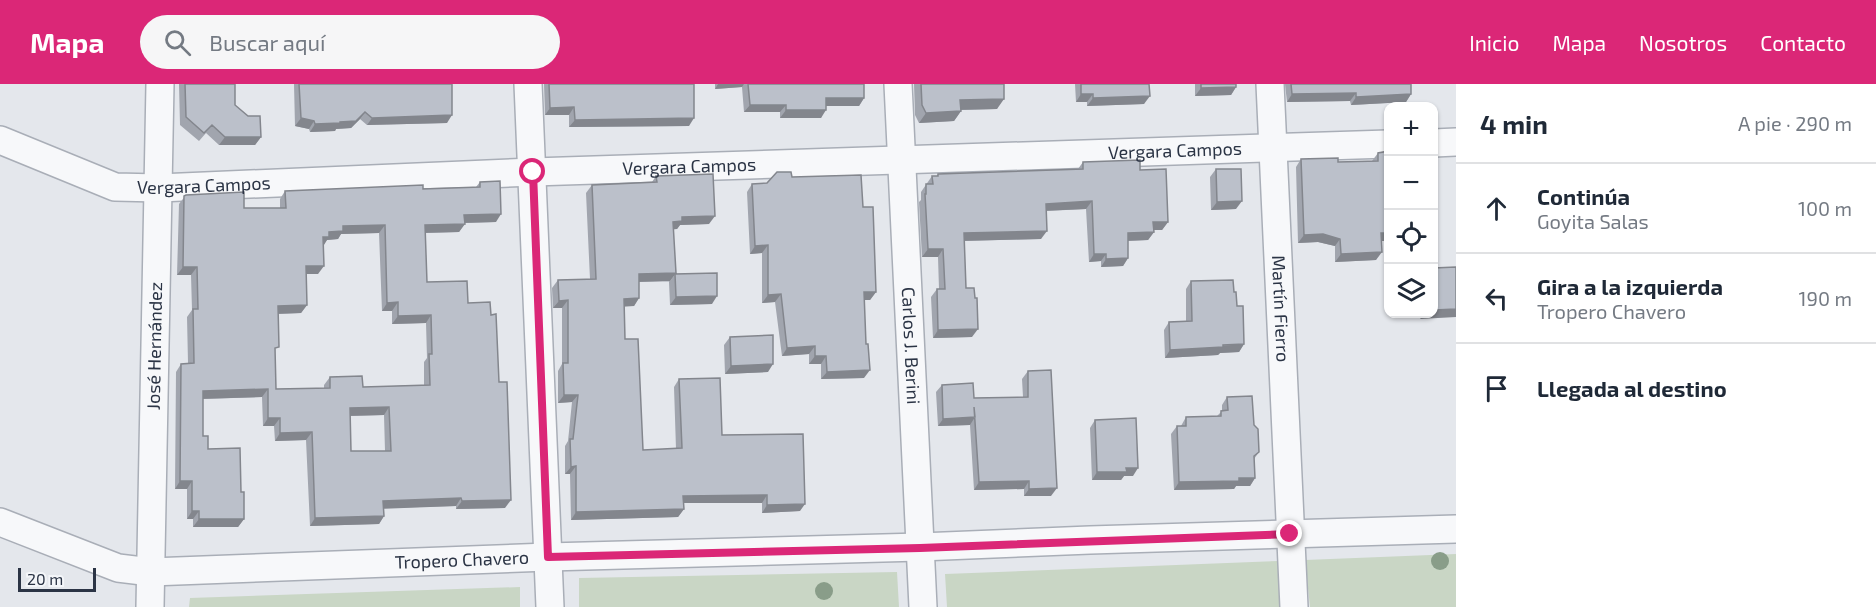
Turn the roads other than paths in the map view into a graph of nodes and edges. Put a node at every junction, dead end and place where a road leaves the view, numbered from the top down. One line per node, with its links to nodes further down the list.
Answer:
1 (160, 84): 12 (street, José Hernández)
2 (528, 84): 11 (street)
3 (898, 84): 10 (street, Carlos J. Berini)
4 (1270, 84): 9 (street, Martín Fierro)
5 (0, 140): 12 (street, Vergara Campos)
6 (1438, 142): 7 (street)
7 (1456, 142)
8 (1384, 144): 9 (street, Vergara Campos)
9 (1273, 147): 10 (street, Vergara Campos); 15 (street, Martín Fierro)
10 (902, 160): 11 (street, Vergara Campos); 16 (street, Carlos J. Berini)
11 (533, 172): 12 (street, Vergara Campos); 17 (street)
12 (159, 188): 18 (street, José Hernández)
13 (0, 522): 18 (street, Tropero Chavero)
14 (1456, 529): 15 (street, Tropero Chavero)
15 (1290, 534): 16 (street, Tropero Chavero); 22 (street, Martín Fierro)
16 (920, 548): 17 (street, Tropero Chavero); 21 (street, Carlos J. Berini)
17 (548, 557): 18 (street, Tropero Chavero); 20 (street)
18 (151, 572): 19 (street, José Hernández)
19 (150, 607)
20 (550, 607)
21 (923, 607)
22 (1294, 607)

